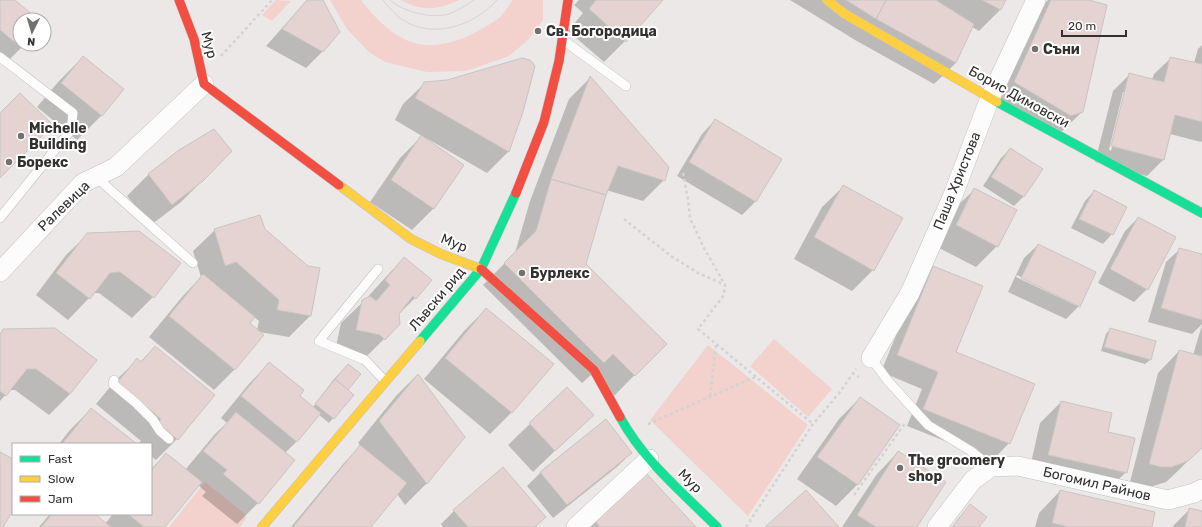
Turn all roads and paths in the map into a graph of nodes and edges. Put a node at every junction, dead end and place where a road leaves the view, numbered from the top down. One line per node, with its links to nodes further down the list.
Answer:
1 (179, 0): 8 (street, Мур)
2 (272, 0): 8 (path)
3 (568, 0): 6 (street, Лъвски рид)
4 (827, 0): 10 (street, Борис Димовски)
5 (1036, 0): 10 (street, Паша Христова)
6 (562, 39): 9 (lane); 17 (street, Лъвски рид)
7 (0, 57): 14 (lane)
8 (204, 84): 12 (street, Ралевица); 17 (street, Мур)
9 (626, 86)
10 (990, 98): 13 (street, Борис Димовски); 22 (street, Паша Христова)
11 (683, 173): 20 (path)
12 (96, 177): 16 (lane); 19 (street, Ралевица)
13 (1202, 213)
14 (0, 218)
15 (624, 219): 20 (path)
16 (193, 263)
17 (481, 268): 27 (street, Лъвски рид); 33 (street, Мур)
18 (378, 269): 27 (lane)
19 (0, 272)
20 (725, 285): 21 (path)
21 (716, 344): 24 (path); 28 (path)
22 (870, 358): 23 (path); 29 (lane)
23 (852, 373): 25 (path); 31 (path)
24 (755, 377): 28 (path); 31 (path)
25 (859, 377)
26 (114, 380): 32 (lane)
27 (385, 381): 37 (street, Лъвски рид)
28 (710, 396): 30 (path)
29 (914, 410): 34 (lane); 36 (path)
30 (655, 421)
31 (813, 424): 40 (path)
32 (169, 439)
33 (649, 459): 38 (street); 39 (street, Мур)
34 (991, 467): 35 (street, Богомил Райнов); 41 (street)
35 (1202, 489)
36 (854, 495)
37 (262, 527)
38 (576, 527)
39 (717, 527)
40 (746, 527)
41 (937, 527)

